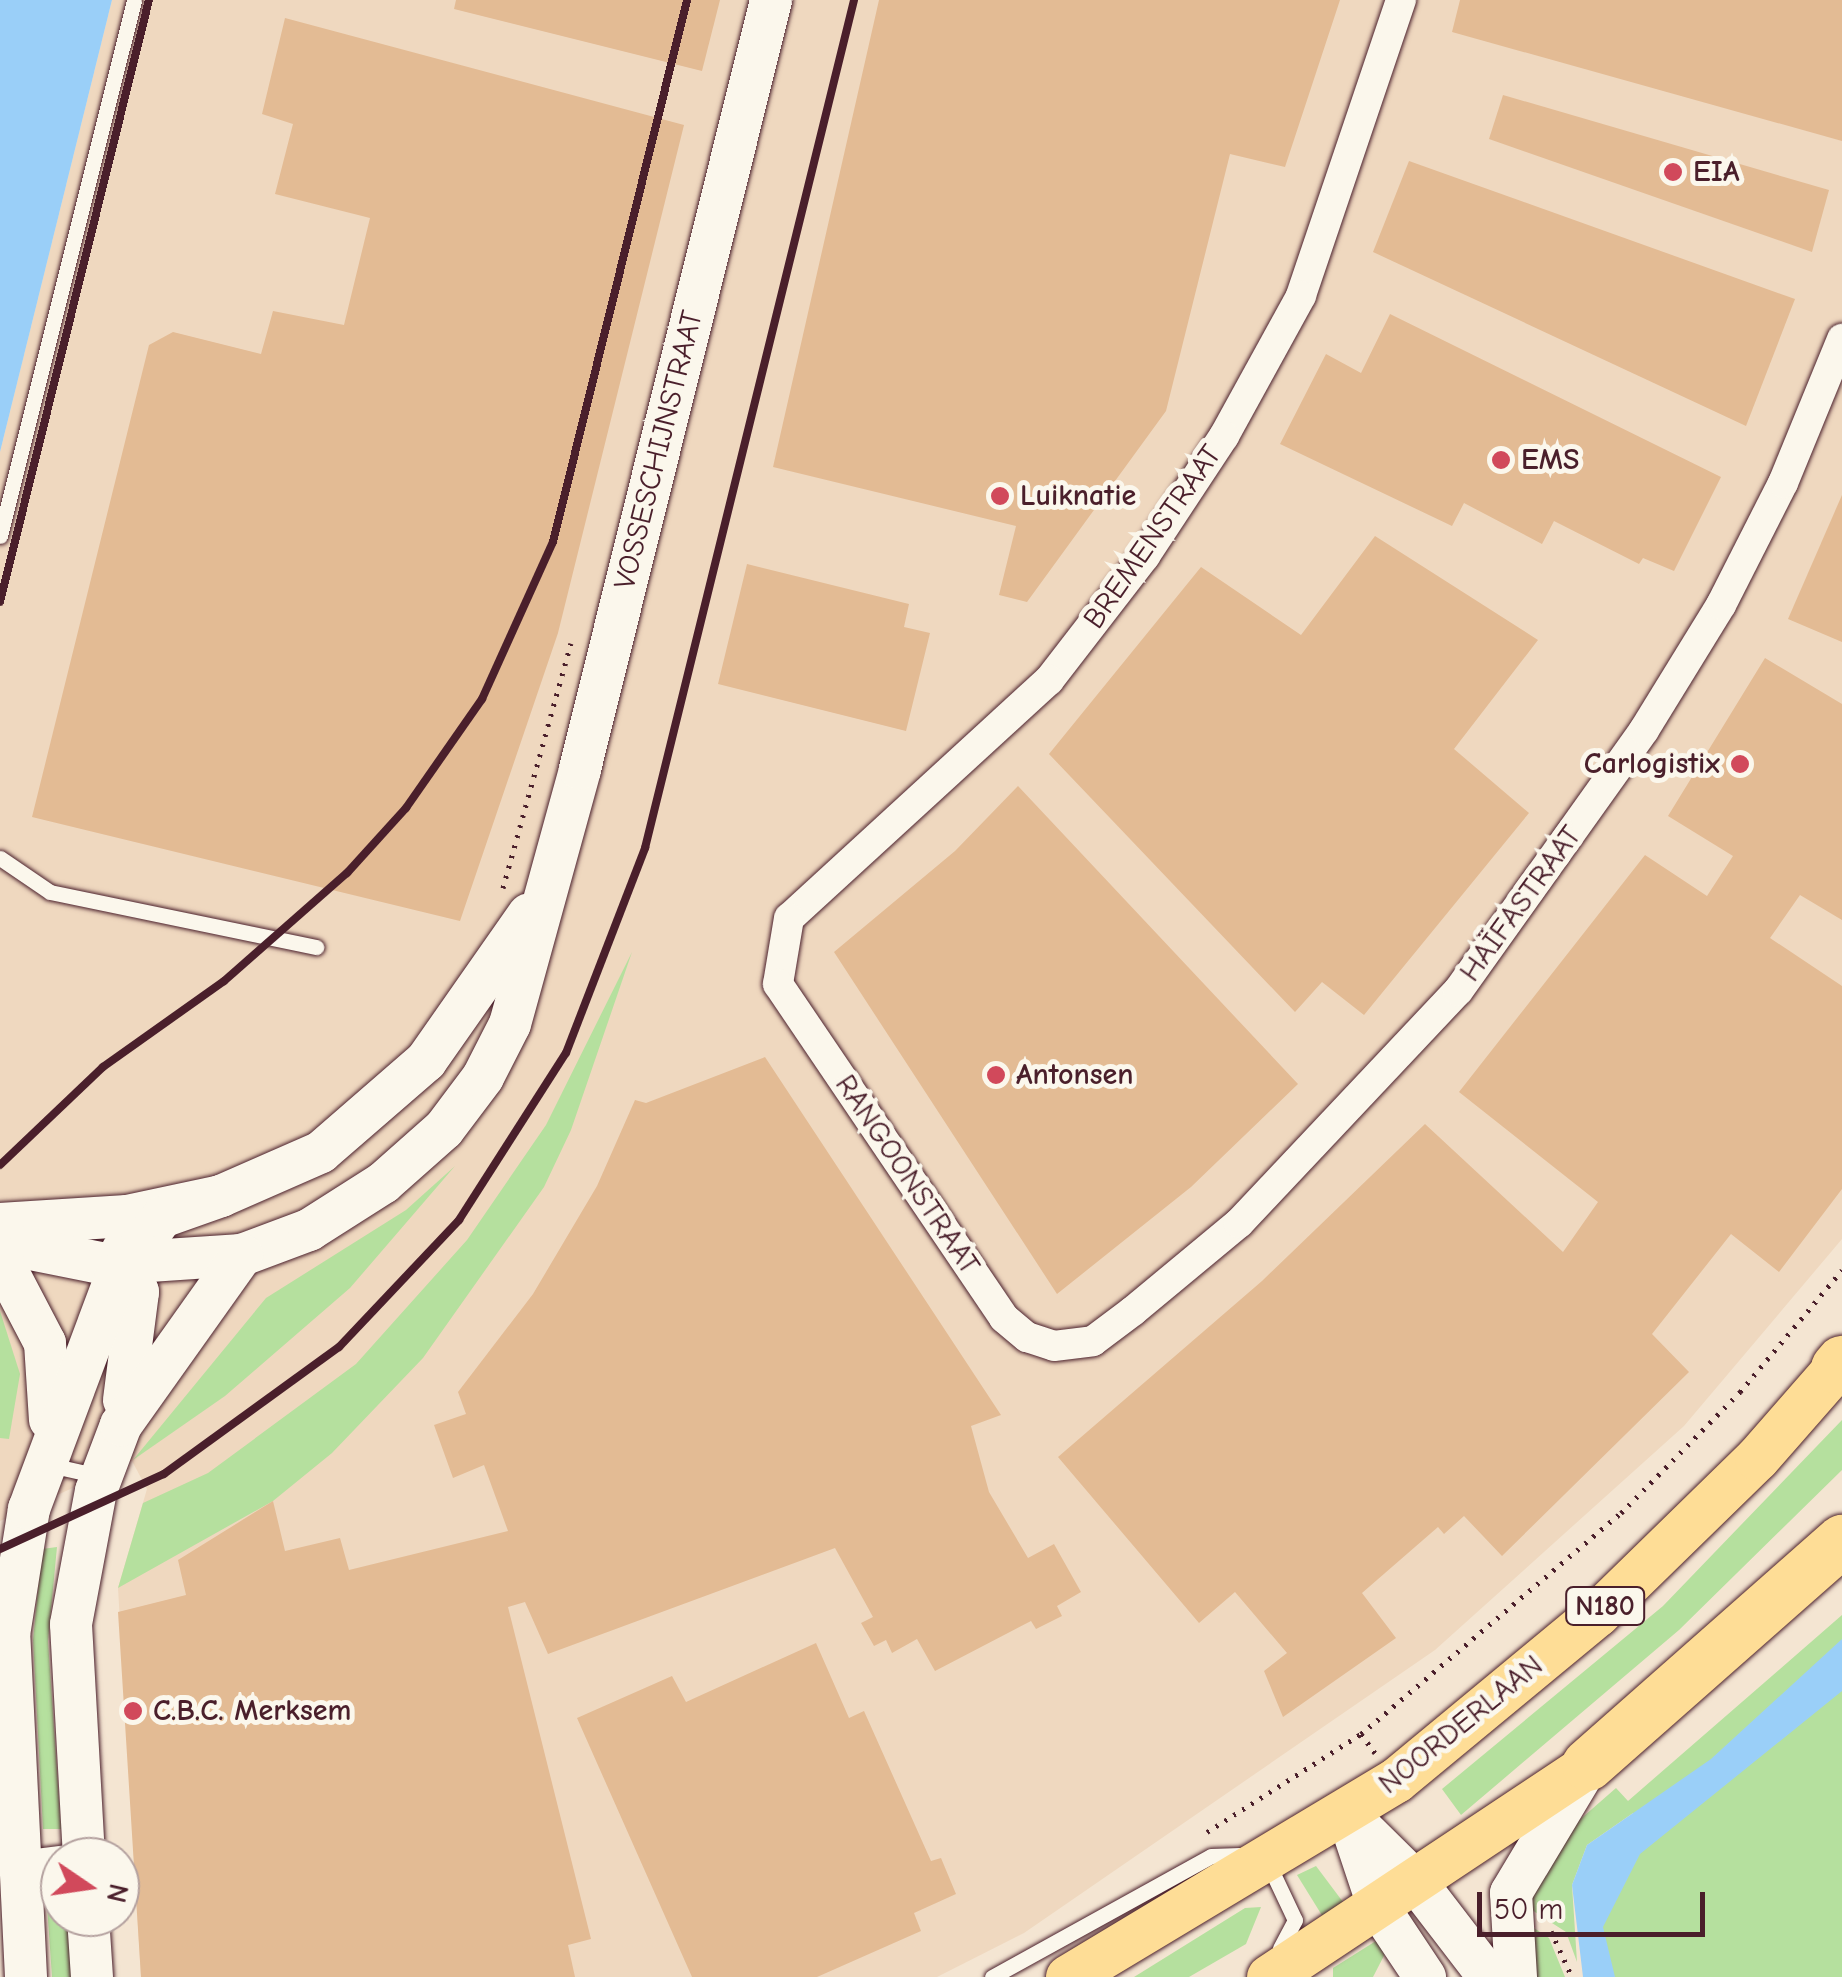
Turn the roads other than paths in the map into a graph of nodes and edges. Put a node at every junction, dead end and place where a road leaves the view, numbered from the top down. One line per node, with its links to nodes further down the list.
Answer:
1 (134, 0): 5 (lane)
2 (770, 0): 7 (street, VOSSESCHIJNSTRAAT)
3 (1401, 0): 9 (street, BREMENSTRAAT)
4 (1842, 339): 17 (street, HAÏFASTRAAT)
5 (0, 536)
6 (0, 858): 8 (lane)
7 (522, 895): 10 (street, VOSSESCHIJNSTRAAT); 14 (street, VOSSESCHIJNSTRAAT)
8 (316, 946)
9 (778, 984): 17 (street, RANGOONSTRAAT)
10 (222, 1196): 11 (street, VOSSESCHIJNSTRAAT); 16 (street)
11 (79, 1218): 12 (street, VOSSESCHIJNSTRAAT); 16 (street)
12 (0, 1224)
13 (0, 1243): 16 (street, VOSSESCHIJNSTRAAT)
14 (242, 1255): 16 (street, VOSSESCHIJNSTRAAT); 19 (street)
15 (0, 1256): 20 (street)
16 (129, 1260): 19 (street); 20 (street)
17 (1054, 1346)
18 (1840, 1364): 24 (main road, NOORDERLAAN / N180)
19 (120, 1425): 21 (street)
20 (48, 1452): 21 (lane); 27 (street)
21 (100, 1476): 25 (street)
22 (1842, 1542): 23 (highway)
23 (1588, 1766): 28 (main road); 40 (street)
24 (1348, 1816): 26 (main road, NOORDERLAAN / N180); 28 (street); 29 (street)
25 (83, 1837)
26 (1268, 1863): 34 (lane); 35 (main road, NOORDERLAAN / N180); 36 (lane)
27 (40, 1864): 31 (street)
28 (1416, 1882): 29 (main road); 39 (street)
29 (1379, 1908): 37 (main road); 38 (street)
30 (89, 1937): 33 (street)
31 (12, 1946): 32 (street)
32 (26, 1977)
33 (92, 1977)
34 (992, 1977)
35 (1068, 1977)
36 (1254, 1977)
37 (1269, 1977)
38 (1424, 1977)
39 (1488, 1977)
40 (1516, 1977)

